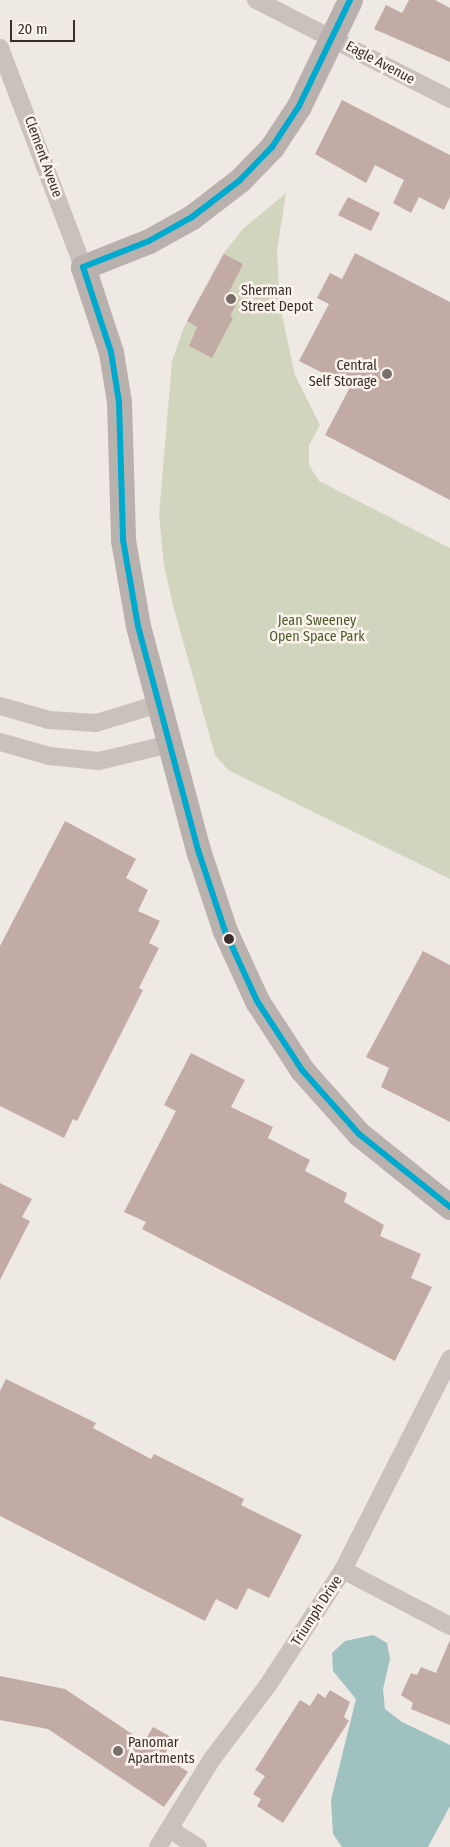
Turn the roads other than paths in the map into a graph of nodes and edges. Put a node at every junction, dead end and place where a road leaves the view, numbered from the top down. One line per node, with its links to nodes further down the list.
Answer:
1 (256, 0): 3 (street, Eagle Avenue)
2 (350, 0): 3 (street)
3 (332, 38): 5 (street, Eagle Avenue); 6 (street)
4 (0, 48): 6 (street, Clement Aveue)
5 (450, 99)
6 (82, 267): 7 (street)
7 (160, 704): 8 (street); 10 (street)
8 (0, 706)
9 (0, 742): 10 (street)
10 (170, 744): 11 (street)
11 (450, 1207)
12 (450, 1359): 13 (street, Triumph Drive)
13 (343, 1570): 14 (street); 15 (street, Triumph Drive)
14 (450, 1626)
15 (169, 1829): 16 (street, Triumph Drive); 17 (street)
16 (158, 1847)
17 (198, 1847)

